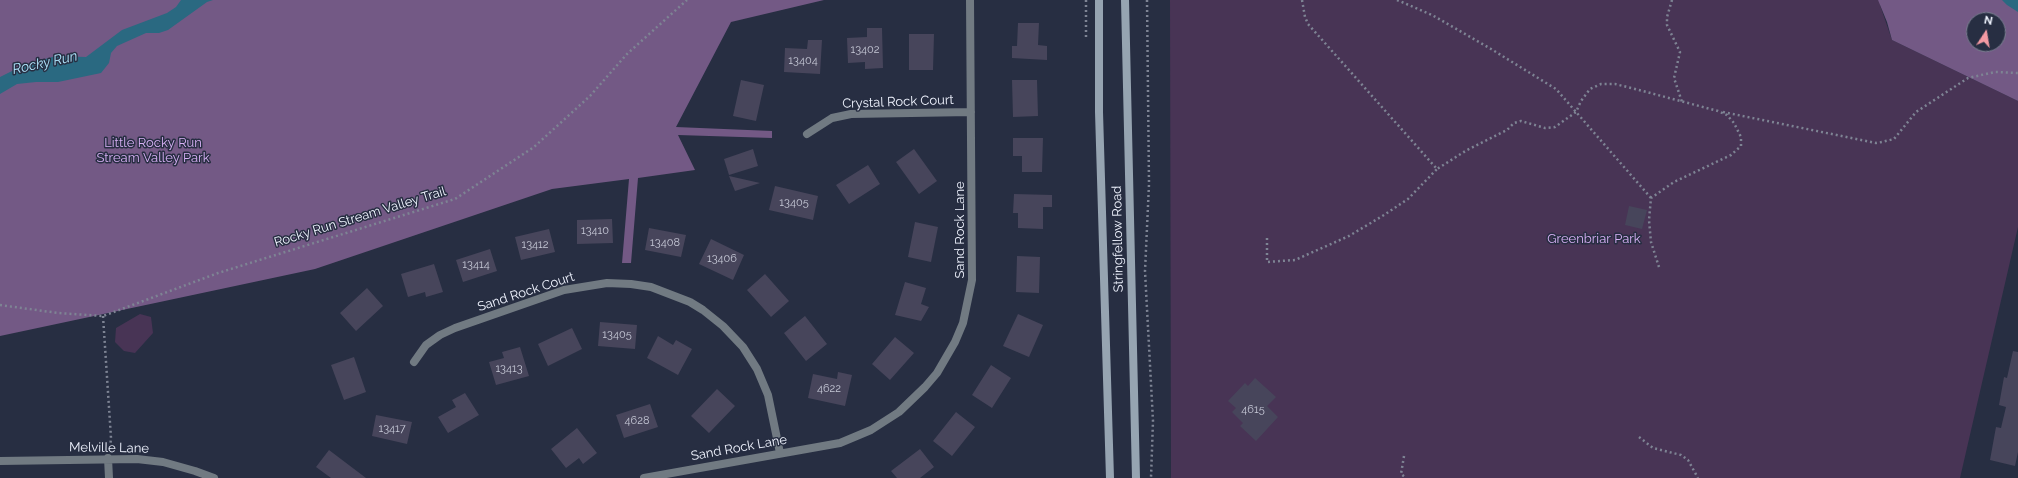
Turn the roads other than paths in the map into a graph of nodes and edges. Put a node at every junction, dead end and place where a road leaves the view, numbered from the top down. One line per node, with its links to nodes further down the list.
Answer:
1 (970, 0): 4 (street, Sand Rock Lane)
2 (1099, 0): 13 (main road, Stringfellow Road)
3 (1125, 0): 14 (main road, Stringfellow Road)
4 (971, 112): 5 (street, Crystal Rock Court); 7 (street, Sand Rock Lane)
5 (807, 134)
6 (414, 362): 7 (street, Sand Rock Court)
7 (780, 453): 12 (street, Sand Rock Lane)
8 (108, 458): 9 (street, Melville Lane); 10 (street); 11 (street, Melville Lane)
9 (0, 461)
10 (109, 478)
11 (214, 478)
12 (644, 478)
13 (1110, 478)
14 (1136, 478)

